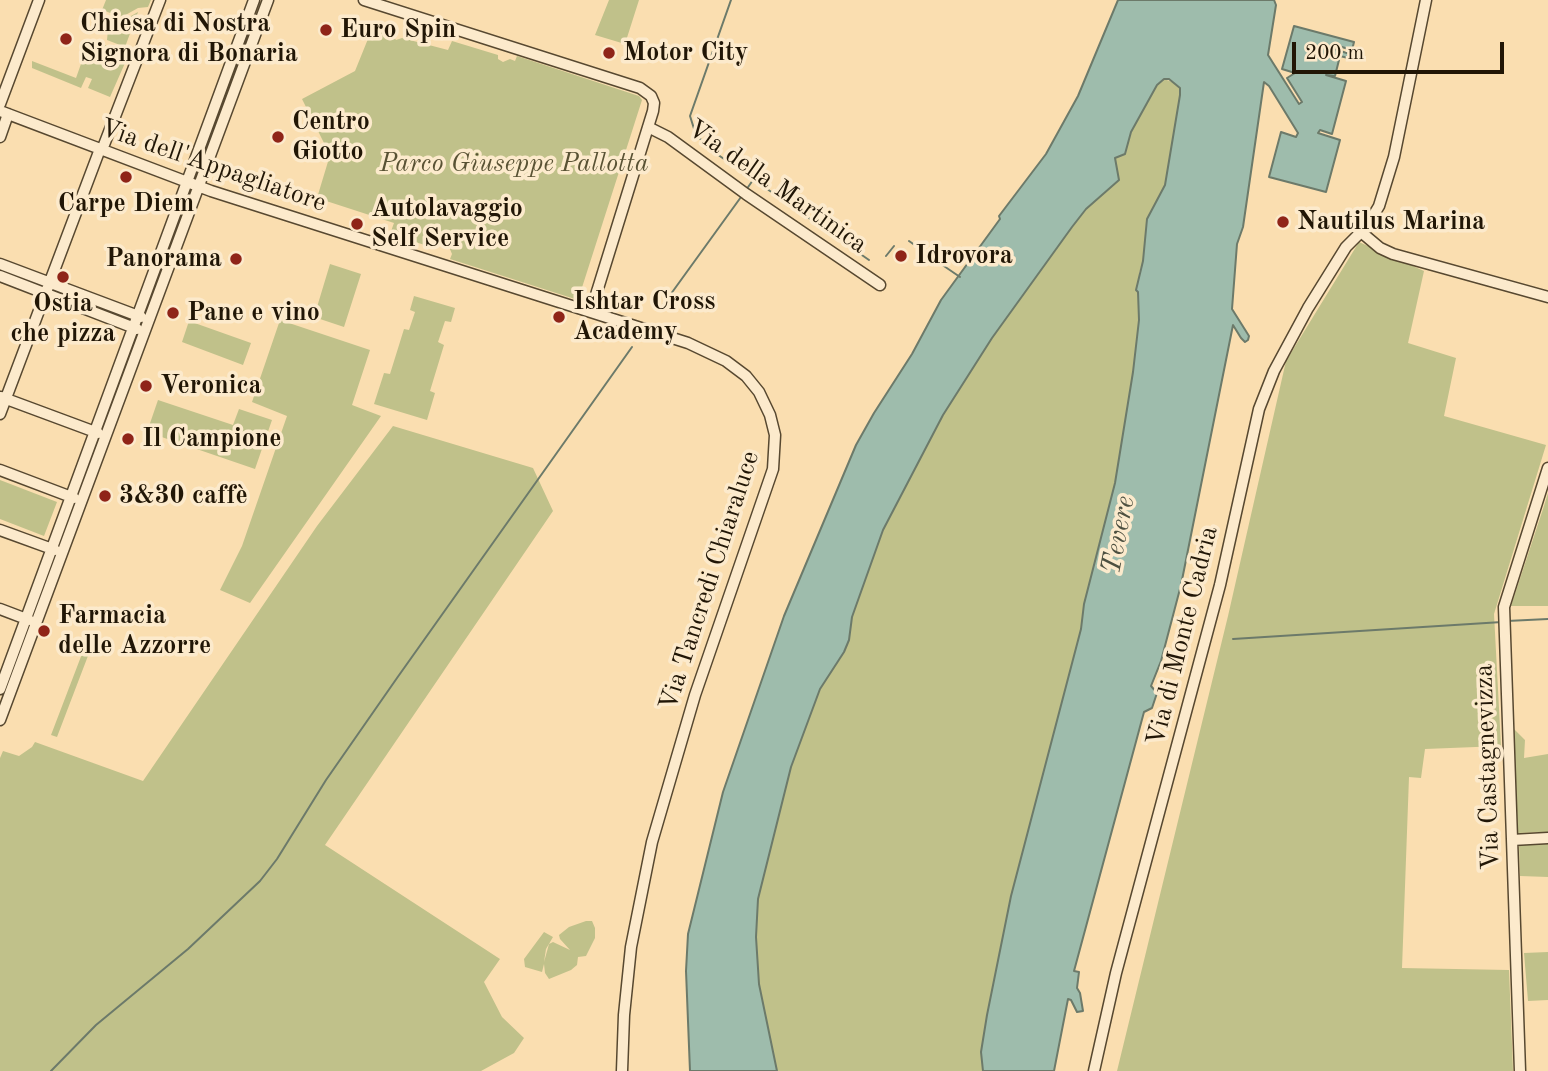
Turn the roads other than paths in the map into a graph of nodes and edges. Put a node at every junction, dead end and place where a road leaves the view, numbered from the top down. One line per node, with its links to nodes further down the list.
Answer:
1 (39, 0): 9 (street)
2 (160, 0): 15 (street)
3 (254, 0): 7 (street)
4 (268, 0): 8 (street)
5 (1426, 0): 18 (street, Via di Monte Cadria)
6 (371, 1): 13 (street, Via della Martinica)
7 (239, 39): 8 (street); 10 (street)
8 (252, 43): 11 (street)
9 (0, 104)
10 (215, 104): 11 (street); 16 (street)
11 (227, 109): 17 (street)
12 (4, 113): 14 (street); 15 (street, Via dell'Appagliatore)
13 (648, 127): 23 (street, Via della Martinica); 26 (street, Via della Martinica)
14 (0, 137)
15 (101, 149): 16 (street, Via dell'Appagliatore); 22 (street)
16 (186, 181): 17 (street, Via dell'Appagliatore); 27 (street)
17 (198, 186): 21 (street, Via dell'Appagliatore); 28 (street)
18 (1361, 232): 25 (street); 50 (street, Via di Monte Cadria)
19 (0, 264): 22 (street)
20 (0, 276): 24 (street)
21 (494, 280): 26 (street, Via Tancredi Chiaraluce)
22 (49, 282): 24 (street); 27 (street)
23 (880, 285)
24 (45, 293): 29 (street); 31 (street)
25 (1548, 297)
26 (591, 311): 49 (street, Via Tancredi Chiaraluce)
27 (137, 316): 28 (street); 29 (street)
28 (148, 320): 30 (street)
29 (132, 328): 30 (street); 33 (street)
30 (144, 332): 34 (street)
31 (3, 397): 32 (street); 33 (street)
32 (0, 414)
33 (94, 431): 34 (street); 37 (street)
34 (106, 435): 38 (street)
35 (1548, 468): 48 (street, Via Castagnevizza)
36 (0, 470): 37 (street)
37 (70, 497): 38 (street); 40 (street)
38 (81, 501): 41 (street)
39 (0, 530): 40 (street)
40 (51, 549): 41 (street); 43 (street)
41 (62, 553): 44 (street)
42 (0, 609): 43 (street)
43 (25, 619): 44 (street); 45 (street)
44 (36, 623): 46 (street)
45 (0, 689)
46 (0, 720)
47 (1548, 838): 48 (street)
48 (1512, 840): 51 (street, Via Castagnevizza)
49 (622, 1071)
50 (1094, 1071)
51 (1520, 1071)

